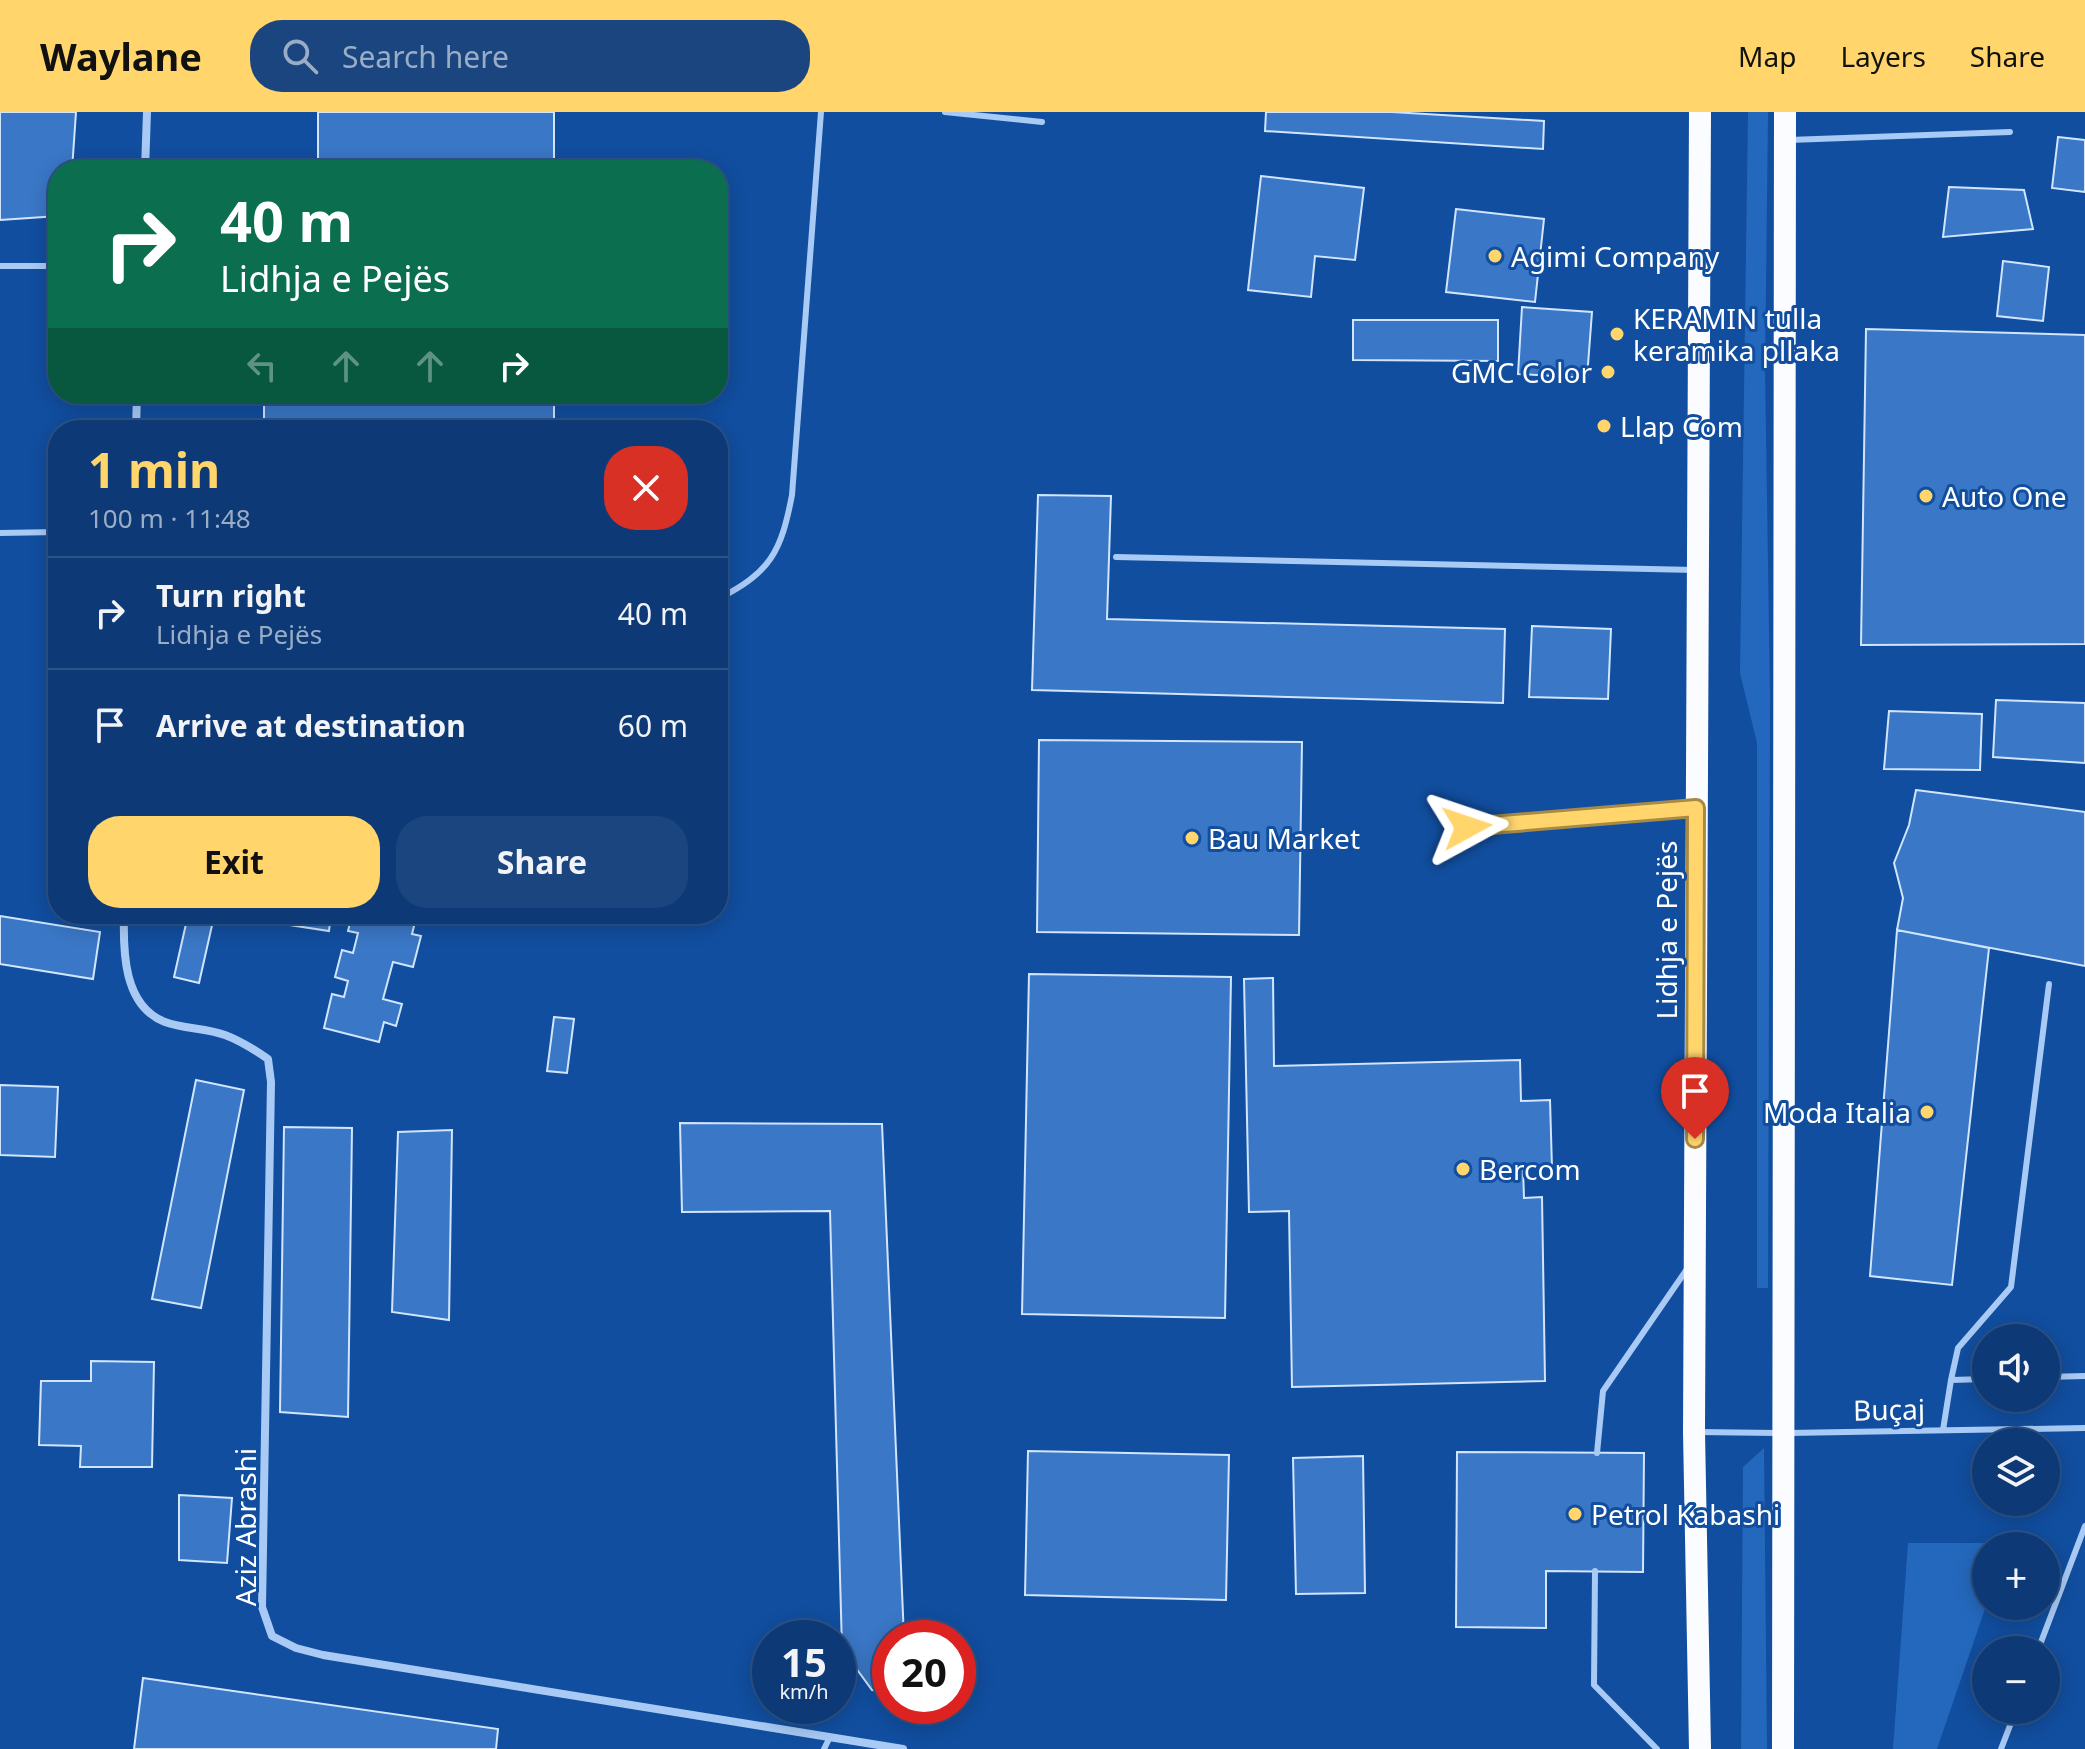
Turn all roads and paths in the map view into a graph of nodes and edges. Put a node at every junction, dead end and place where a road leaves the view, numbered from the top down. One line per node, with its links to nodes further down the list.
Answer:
1 (147, 112): 9 (street)
2 (821, 112): 16 (lane)
3 (945, 112): 6 (lane)
4 (1700, 112): 15 (highway, Lidhja e Pejës)
5 (1785, 112): 8 (highway)
6 (1042, 122)
7 (2010, 132): 8 (lane)
8 (1785, 140): 29 (highway)
9 (145, 160)
10 (0, 266): 11 (lane)
11 (48, 266)
12 (48, 532): 13 (lane)
13 (0, 533)
14 (1116, 557): 15 (lane)
15 (1698, 571): 17 (highway, Lidhja e Pejës)
16 (728, 594)
17 (1696, 808): 18 (lane); 21 (highway, Lidhja e Pejës)
18 (1467, 827)
19 (124, 924): 35 (street, Aziz Abrashi)
20 (2049, 984): 25 (lane)
21 (1694, 1259): 28 (highway, Lidhja e Pejës); 30 (lane)
22 (2085, 1376): 23 (lane)
23 (2060, 1377)
24 (1972, 1379): 25 (lane)
25 (1951, 1380): 27 (lane)
26 (2085, 1428): 27 (lane, Buçaj)
27 (1943, 1430): 29 (lane, Buçaj)
28 (1694, 1432): 29 (lane, Buçaj); 39 (highway, Lidhja e Pejës)
29 (1781, 1433): 40 (highway)
30 (1597, 1453)
31 (2085, 1526): 33 (lane)
32 (1595, 1571): 38 (lane)
33 (2043, 1636)
34 (2011, 1724): 41 (lane)
35 (830, 1737): 36 (lane); 37 (street, Aziz Abrashi)
36 (824, 1749)
37 (903, 1749)
38 (1657, 1749)
39 (1700, 1749)
40 (1783, 1749)
41 (2001, 1749)

